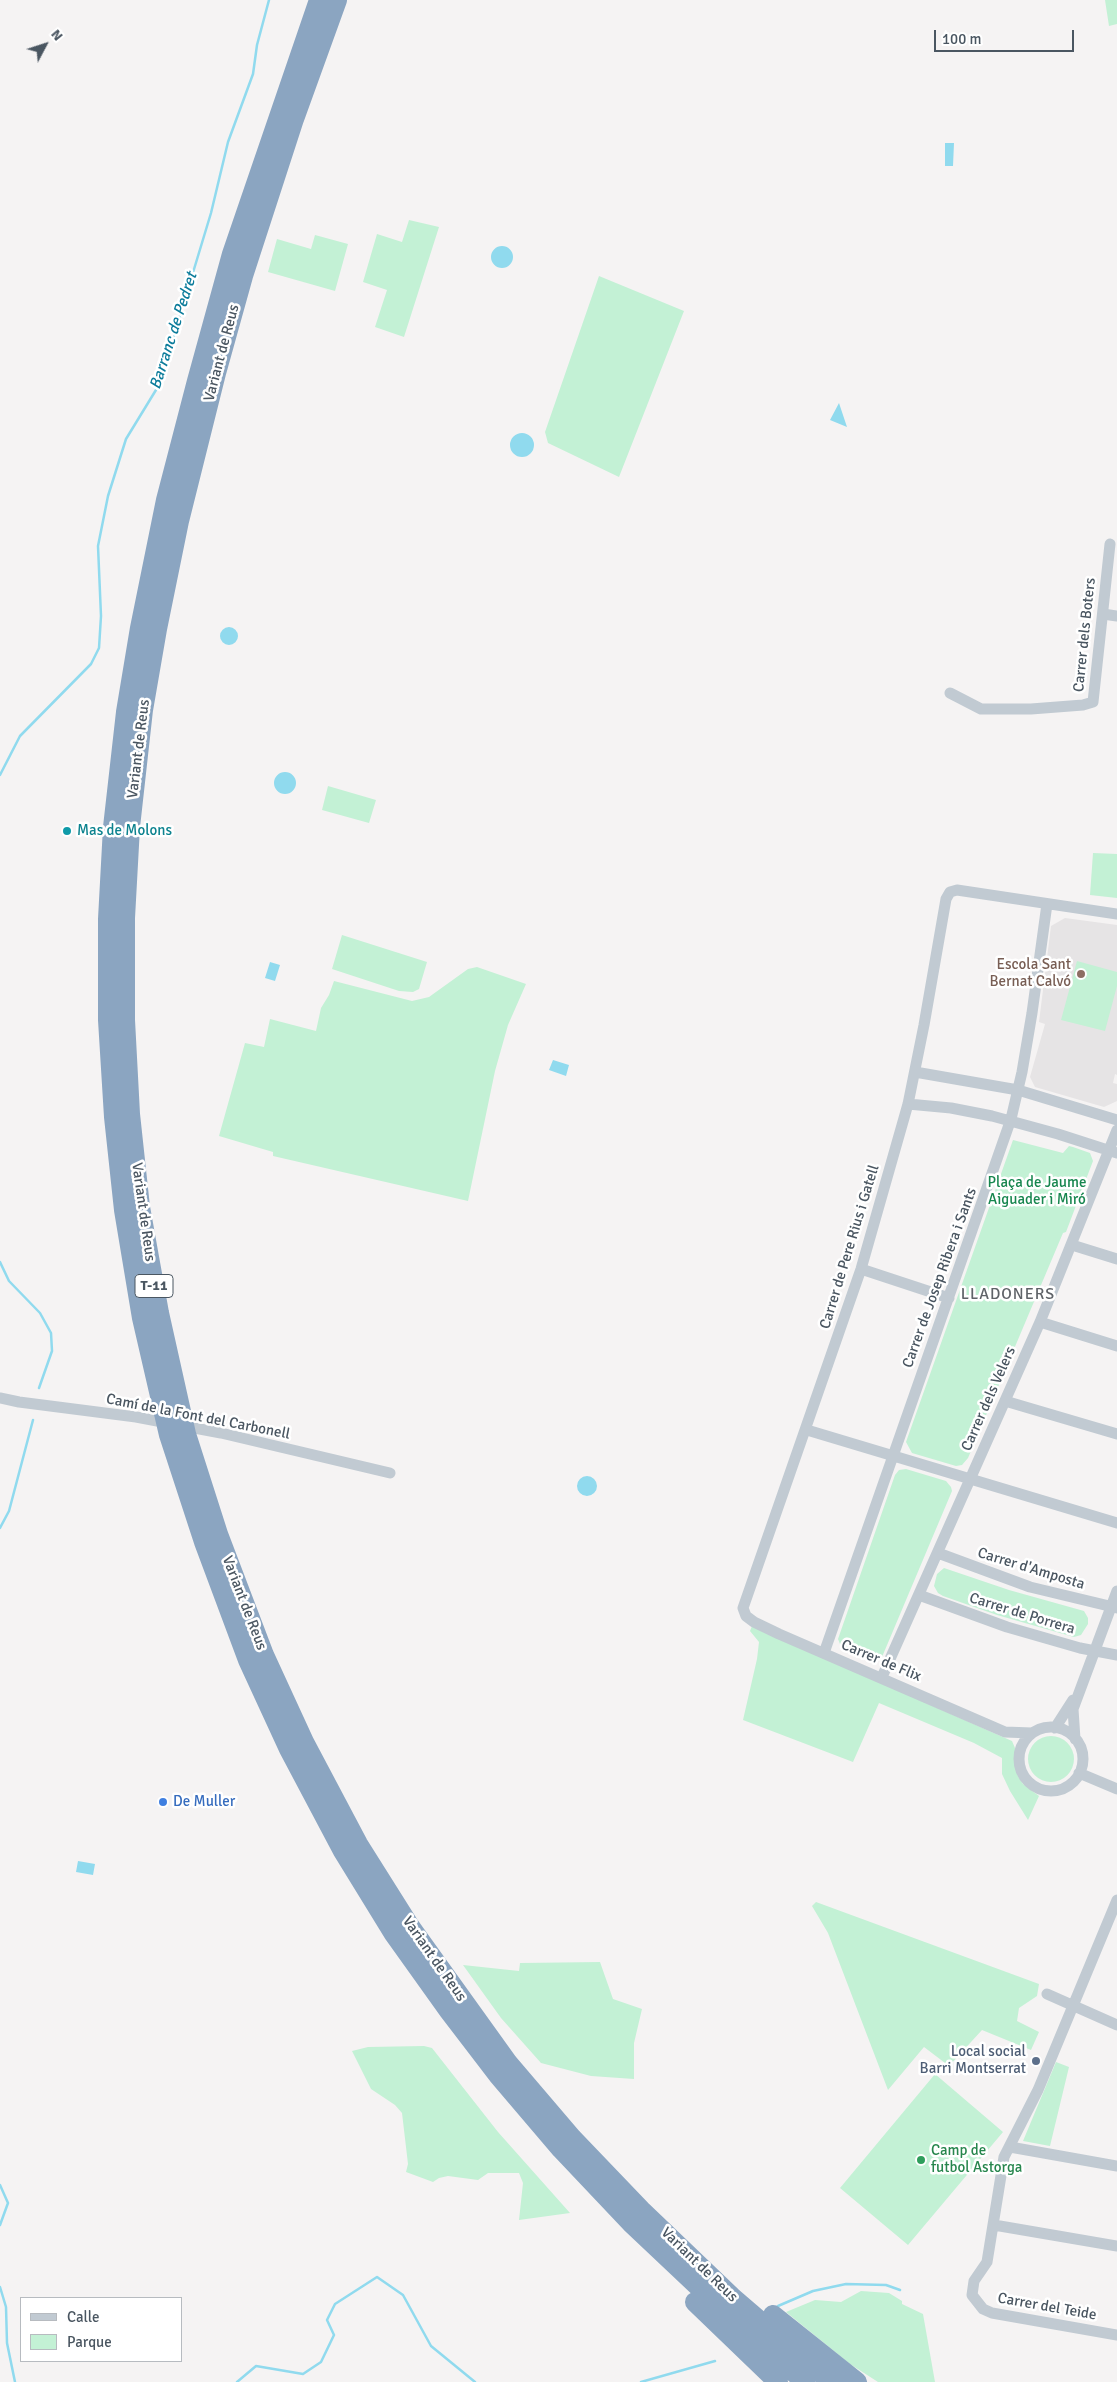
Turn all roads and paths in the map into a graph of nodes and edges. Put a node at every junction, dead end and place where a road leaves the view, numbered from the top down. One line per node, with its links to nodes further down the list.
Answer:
1 (306, 0): 6 (highway)
2 (319, 0): 6 (highway, Variant de Reus / T-11)
3 (338, 0): 5 (highway, Variant de Reus / T-11)
4 (352, 0): 5 (highway)
5 (243, 276): 56 (highway, Variant de Reus / T-11)
6 (197, 381): 59 (highway, Variant de Reus / T-11)
7 (1110, 544): 8 (street, Carrer dels Boters)
8 (1103, 614): 9 (street); 10 (street, Carrer dels Boters)
9 (1117, 616)
10 (950, 693)
11 (1046, 904): 12 (street); 13 (street, Carrer de Pere Rius i Gatell); 14 (street, Carrer de Josep Ribera i Sants)
12 (1117, 914)
13 (915, 1072): 14 (street); 15 (street, Carrer de Pere Rius i Gatell)
14 (1018, 1090): 16 (street); 17 (street, Carrer de Josep Ribera i Sants)
15 (908, 1104): 17 (street); 22 (street, Carrer de Pere Rius i Gatell)
16 (1117, 1120)
17 (1010, 1121): 19 (street); 23 (street, Carrer de Josep Ribera i Sants)
18 (1117, 1130): 19 (street, Carrer dels Velers)
19 (1113, 1152): 20 (street, Carrer dels Velers)
20 (1072, 1245): 21 (street); 24 (street, Carrer dels Velers)
21 (1117, 1259)
22 (861, 1270): 23 (street); 28 (street, Carrer de Pere Rius i Gatell)
23 (949, 1298): 30 (street, Carrer de Josep Ribera i Sants)
24 (1040, 1322): 25 (street); 27 (street, Carrer dels Velers)
25 (1117, 1346)
26 (0, 1398): 31 (street, Camí de la Font del Carbonell)
27 (1005, 1401): 29 (street); 32 (street, Carrer dels Velers)
28 (807, 1430): 30 (street); 38 (street, Carrer de Pere Rius i Gatell)
29 (1117, 1434)
30 (892, 1456): 32 (street); 40 (street, Carrer de Josep Ribera i Sants)
31 (390, 1473)
32 (970, 1480): 33 (street); 34 (street, Carrer dels Velers)
33 (1117, 1522)
34 (938, 1553): 36 (street, Carrer dels Velers); 37 (street, Carrer d'Amposta)
35 (1117, 1591): 37 (street)
36 (919, 1595): 39 (street, Carrer de Porrera); 42 (street, Carrer dels Velers)
37 (1114, 1608): 39 (street)
38 (746, 1616): 40 (street, Carrer de Flix)
39 (1095, 1650): 41 (street, Carrer de Porrera); 43 (street)
40 (824, 1653): 42 (street, Carrer de Flix)
41 (1117, 1654)
42 (882, 1677): 45 (street, Carrer de Flix)
43 (1079, 1689): 44 (street); 47 (street)
44 (1055, 1728): 46 (street); 47 (street)
45 (1005, 1732): 46 (street, Carrer de Flix); 48 (street, Carrer de Flix)
46 (1032, 1733): 48 (street)
47 (1075, 1739): 49 (street)
48 (1021, 1749): 49 (street)
49 (1079, 1773): 50 (street)
50 (1117, 1789)
51 (1117, 1900): 52 (street)
52 (1112, 1928): 54 (street)
53 (1046, 1994): 54 (street)
54 (1073, 2006): 55 (street); 57 (street)
55 (1117, 2025)
56 (508, 2063): 65 (highway, Variant de Reus / T-11); 66 (highway)
57 (1010, 2147): 58 (street); 60 (street)
58 (1117, 2166)
59 (579, 2168): 63 (highway); 64 (highway, Variant de Reus / T-11)
60 (994, 2224): 61 (street); 62 (street, Carrer del Teide)
61 (1117, 2246)
62 (1117, 2335)
63 (778, 2382)
64 (805, 2382)
65 (830, 2382)
66 (857, 2382)

